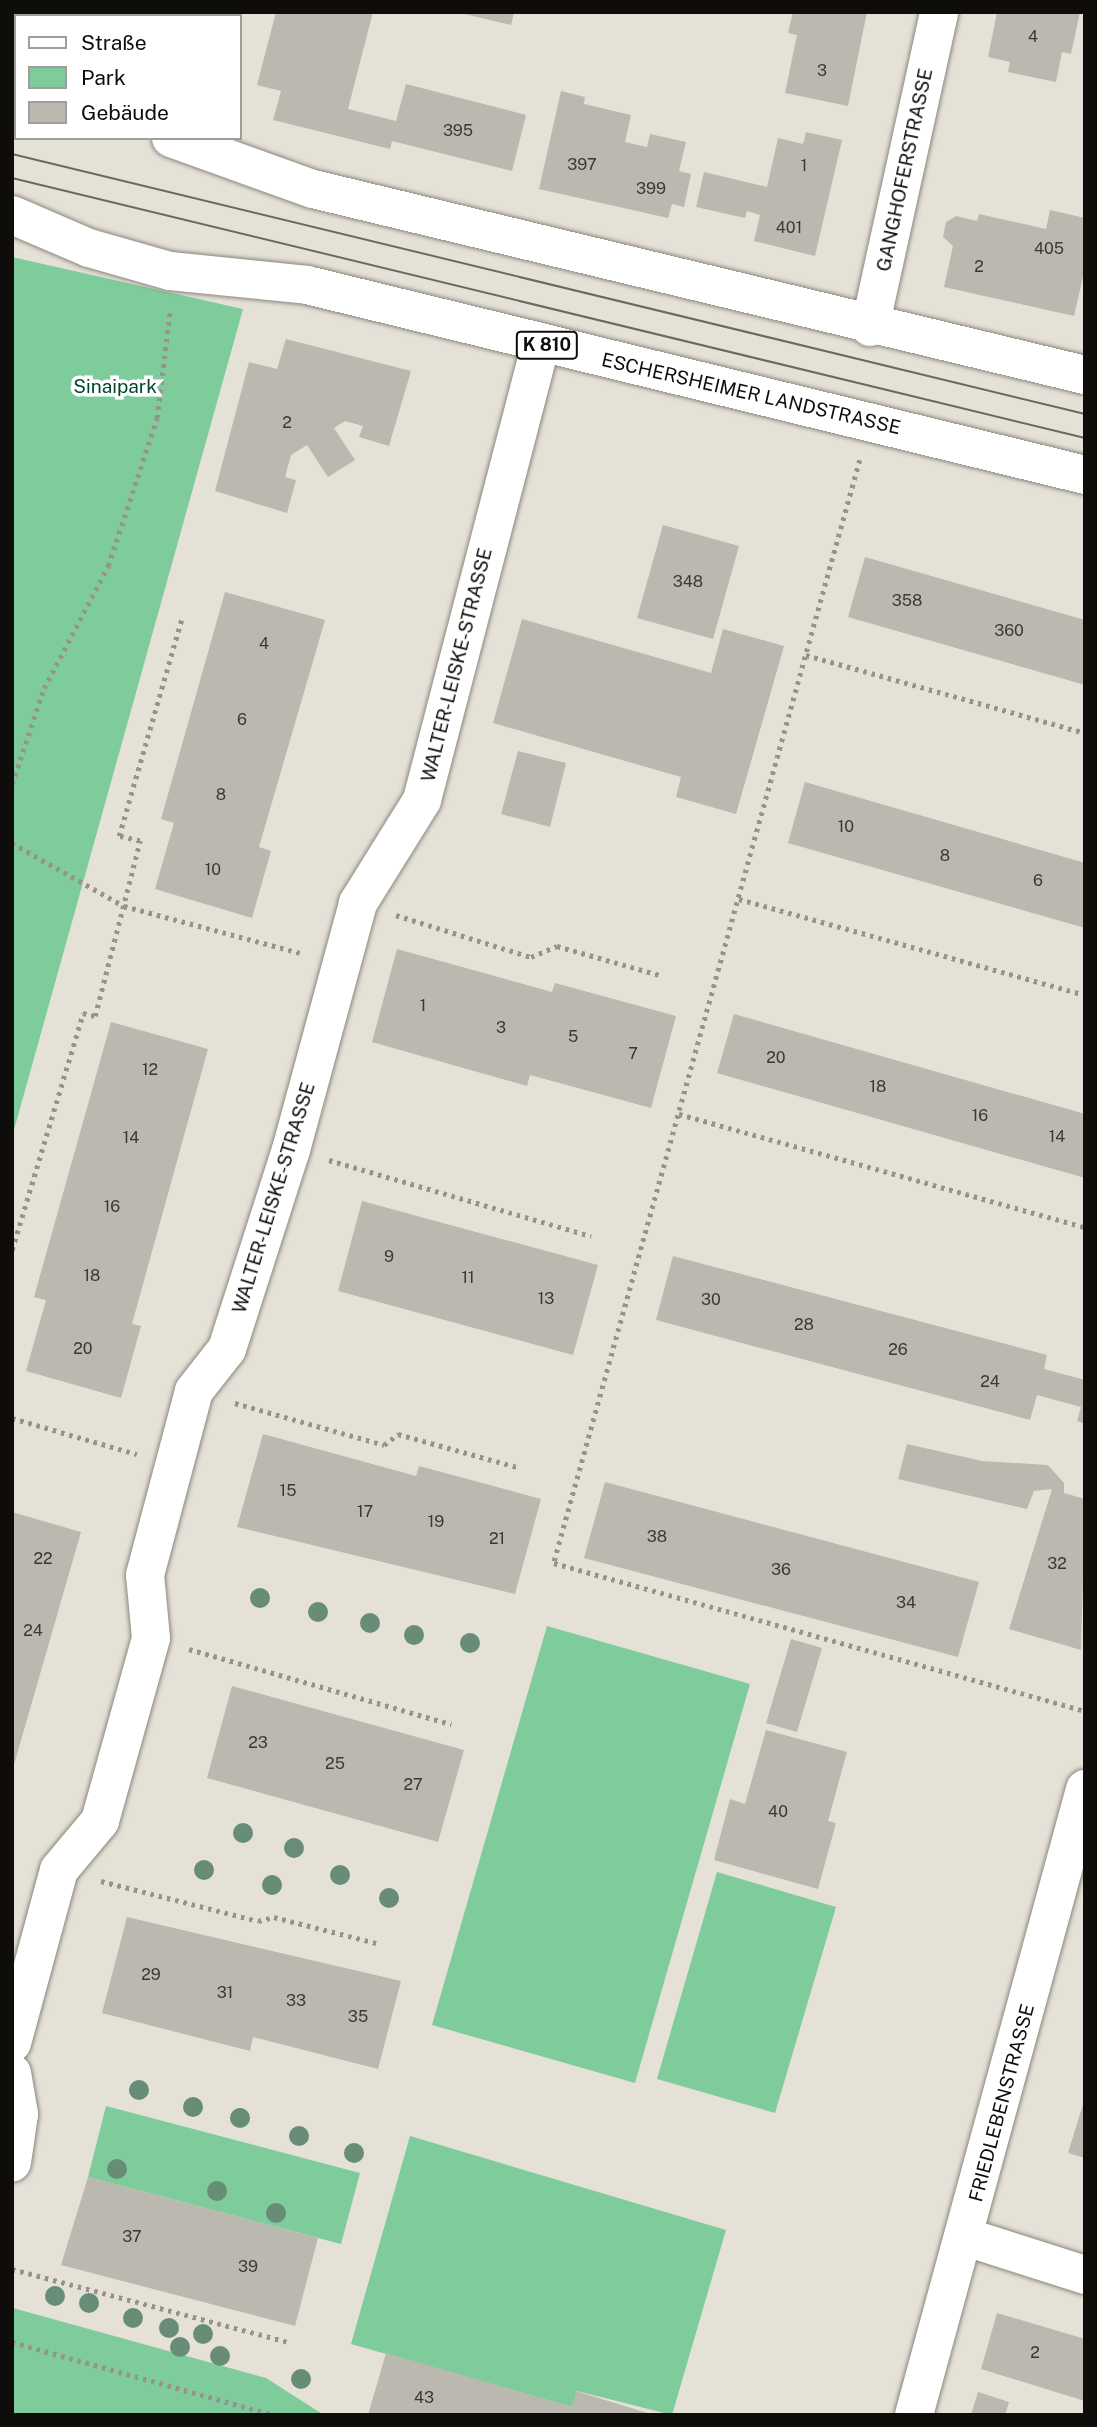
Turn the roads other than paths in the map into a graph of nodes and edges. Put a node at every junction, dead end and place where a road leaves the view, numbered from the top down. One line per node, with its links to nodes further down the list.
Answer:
1 (939, 12): 4 (street, GANGHOFERSTRASSE)
2 (177, 140): 4 (street)
3 (12, 215): 5 (street, ESCHERSHEIMER LANDSTRASSE / K 810)
4 (870, 327): 6 (street)
5 (541, 344): 7 (street, ESCHERSHEIMER LANDSTRASSE / K 810); 9 (street, WALTER-LEISKE-STRASSE)
6 (1085, 375)
7 (1085, 475)
8 (1084, 1793): 12 (street, FRIEDLEBENSTRASSE)
9 (12, 2043)
10 (12, 2073): 11 (street)
11 (12, 2162)
12 (966, 2237): 13 (street); 14 (street, FRIEDLEBENSTRASSE)
13 (1085, 2275)
14 (914, 2415)

